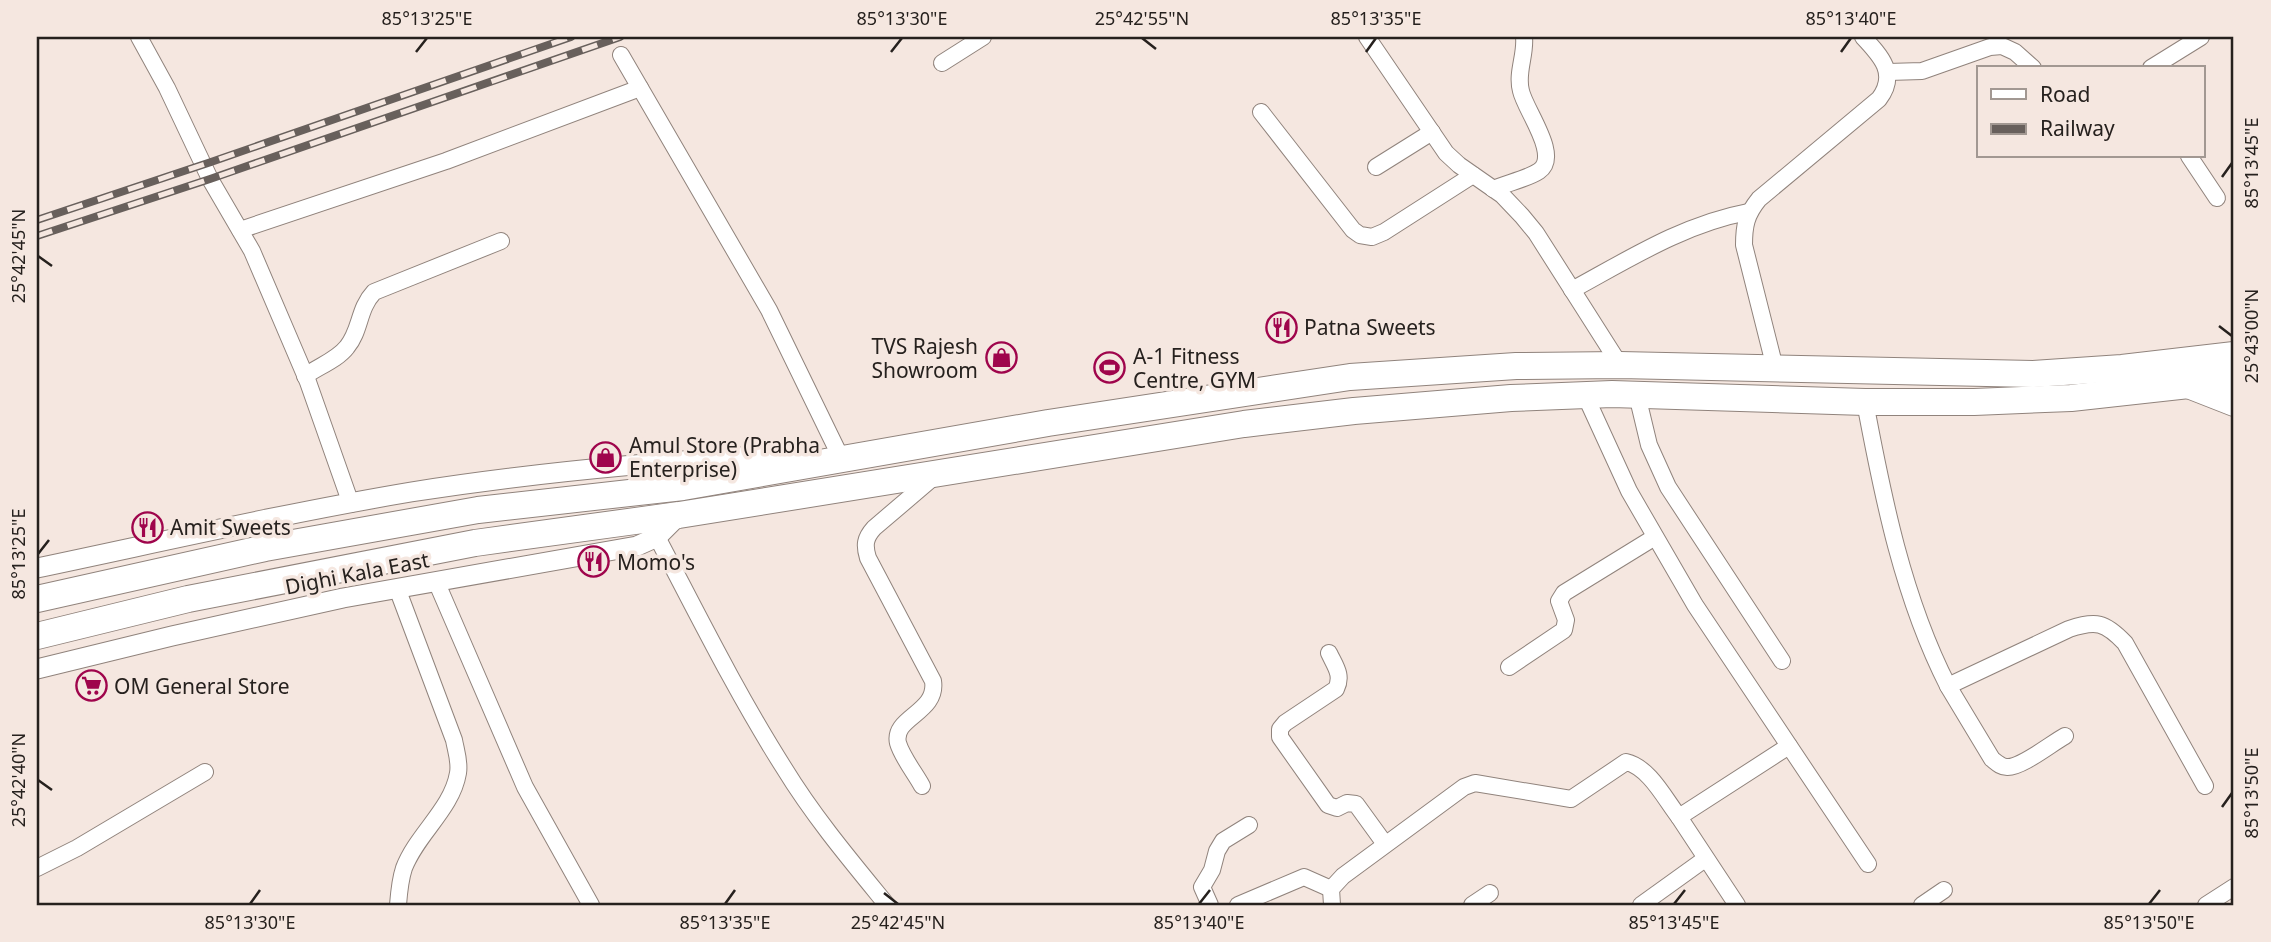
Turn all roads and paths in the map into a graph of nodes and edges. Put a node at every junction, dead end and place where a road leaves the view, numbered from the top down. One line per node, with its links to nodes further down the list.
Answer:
1 (139, 37): 21 (street)
2 (983, 37): 8 (street)
3 (1367, 37): 14 (street)
4 (1524, 37): 18 (street)
5 (1863, 37): 11 (street)
6 (2201, 37): 10 (street)
7 (621, 55): 12 (street)
8 (942, 63)
9 (2031, 66): 11 (street)
10 (2154, 66)
11 (1888, 72): 20 (street)
12 (640, 88): 21 (street); 34 (street)
13 (1261, 111): 17 (street)
14 (1432, 132): 16 (street); 17 (street)
15 (2190, 158): 19 (street)
16 (1376, 167)
17 (1473, 175): 18 (street)
18 (1493, 189): 23 (street)
19 (2217, 198)
20 (1748, 212): 23 (street); 26 (street)
21 (240, 230): 27 (street)
22 (501, 241): 27 (street)
23 (1572, 290): 25 (street)
24 (2234, 355): 26 (highway)
25 (1620, 365): 26 (highway); 34 (highway)
26 (1775, 368)
27 (305, 376): 37 (street)
28 (2234, 380): 29 (highway)
29 (2188, 386): 32 (highway); 33 (main road)
30 (1585, 395): 31 (highway); 36 (highway); 40 (street)
31 (1637, 395): 32 (highway); 47 (street)
32 (1865, 402): 50 (street)
33 (2234, 404)
34 (842, 460): 35 (highway)
35 (801, 466): 37 (street); 44 (highway)
36 (937, 474): 38 (highway); 54 (street)
37 (351, 504): 41 (street)
38 (679, 515): 39 (street, Dighi Kala East); 45 (highway)
39 (657, 537): 42 (street, Dighi Kala East); 68 (street)
40 (1655, 537): 48 (street); 52 (street)
41 (37, 569)
42 (436, 581): 43 (street, Dighi Kala East); 67 (street)
43 (397, 588): 49 (street, Dighi Kala East); 66 (street)
44 (37, 599)
45 (37, 636)
46 (1329, 653): 58 (street)
47 (1782, 661)
48 (1509, 667)
49 (37, 670)
50 (1948, 686): 51 (street); 55 (street)
51 (2065, 736)
52 (1789, 746): 56 (street); 60 (street)
53 (205, 772): 61 (street)
54 (922, 786)
55 (2205, 786)
56 (1679, 817): 58 (street); 59 (street)
57 (1249, 825): 69 (street)
58 (1385, 844): 65 (street)
59 (1705, 859): 72 (street); 73 (street)
60 (1868, 863)
61 (37, 868)
62 (2234, 887): 75 (street)
63 (1944, 890): 74 (street)
64 (1490, 894): 71 (street)
65 (1331, 897): 70 (street)
66 (398, 905)
67 (591, 905)
68 (887, 905)
69 (1210, 905)
70 (1238, 905)
71 (1472, 905)
72 (1641, 905)
73 (1737, 905)
74 (1922, 905)
75 (2206, 905)

